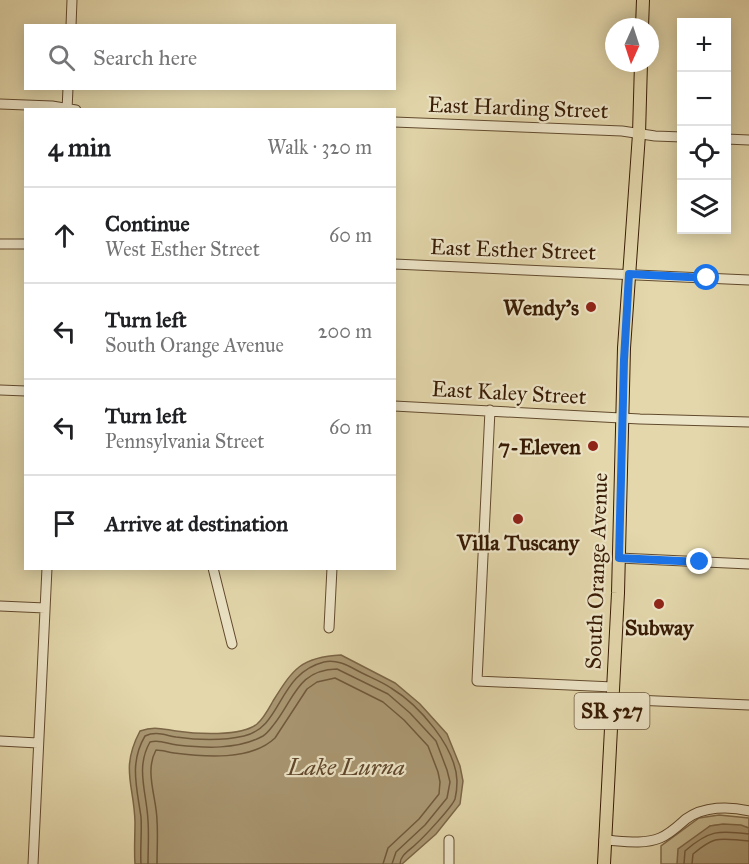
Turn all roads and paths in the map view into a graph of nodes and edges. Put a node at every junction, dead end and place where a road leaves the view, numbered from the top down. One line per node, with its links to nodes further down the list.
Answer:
1 (72, 0): 4 (street)
2 (643, 0): 3 (main road)
3 (642, 18)
4 (71, 24)
5 (642, 72): 11 (main road, South Orange Avenue / SR 527)
6 (68, 90): 9 (street)
7 (0, 104): 8 (street)
8 (56, 108)
9 (70, 108)
10 (396, 122): 11 (street, East Harding Street)
11 (639, 134): 12 (street, East Harding Street); 18 (main road, South Orange Avenue / SR 527)
12 (677, 137)
13 (731, 139): 14 (street)
14 (749, 140)
15 (0, 243): 16 (street)
16 (24, 244)
17 (396, 264): 18 (street, East Esther Street)
18 (629, 274): 19 (street, East Esther Street); 24 (main road, South Orange Avenue / SR 527)
19 (749, 280)
20 (0, 390): 21 (street)
21 (24, 391)
22 (396, 406): 23 (street, East Kaley Street)
23 (490, 410): 24 (street, East Kaley Street); 35 (street)
24 (622, 418): 25 (street, East Kaley Street); 26 (main road, South Orange Avenue / SR 527)
25 (749, 422)
26 (619, 558): 27 (street); 35 (main road, South Orange Avenue / SR 527)
27 (749, 564)
28 (47, 570): 32 (street)
29 (214, 570): 34 (street)
30 (332, 570): 33 (street)
31 (0, 606): 32 (street)
32 (45, 608): 38 (street)
33 (329, 628)
34 (232, 644)
35 (613, 693): 36 (street); 41 (main road, South Orange Avenue / SR 527)
36 (749, 705)
37 (0, 741): 38 (street)
38 (38, 743): 42 (street)
39 (749, 811): 41 (street)
40 (449, 840): 43 (street)
41 (604, 840): 44 (main road, South Orange Avenue / SR 527)
42 (33, 864)
43 (449, 864)
44 (604, 864)

